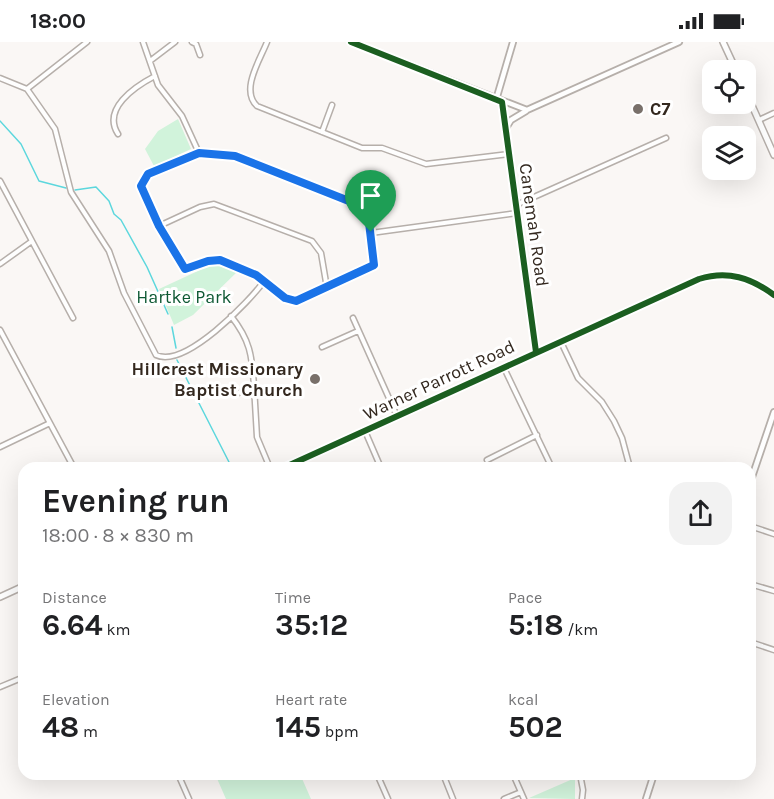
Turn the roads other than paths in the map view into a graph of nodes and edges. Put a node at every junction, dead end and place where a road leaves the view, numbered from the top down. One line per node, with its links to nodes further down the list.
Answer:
1 (87, 42): 15 (street)
2 (143, 42): 12 (street)
3 (175, 42): 12 (street)
4 (192, 42): 10 (street)
5 (267, 42): 24 (street)
6 (351, 42): 16 (street)
7 (513, 42): 16 (street)
8 (679, 42): 19 (street)
9 (723, 42): 11 (main road)
10 (201, 55)
11 (731, 60)
12 (150, 61): 13 (street)
13 (154, 76): 25 (street); 27 (street)
14 (0, 78): 15 (street)
15 (27, 89): 40 (street)
16 (496, 100): 17 (street)
17 (502, 102): 19 (street); 23 (street, Canemah Road)
18 (332, 105): 24 (street)
19 (527, 110): 23 (street)
20 (774, 113): 22 (street)
21 (755, 114): 22 (main road)
22 (758, 120): 29 (main road)
23 (506, 128): 28 (street, Canemah Road)
24 (322, 132): 28 (street)
25 (118, 134)
26 (666, 138): 31 (street)
27 (199, 153): 33 (street); 34 (street)
28 (509, 154): 31 (street, Canemah Road)
29 (774, 155)
30 (0, 181): 35 (street)
31 (516, 205): 32 (street, Canemah Road)
32 (517, 213): 34 (street); 47 (street, Canemah Road)
33 (159, 226): 37 (street); 38 (street)
34 (371, 232): 38 (street)
35 (32, 241): 36 (street); 41 (street)
36 (0, 264)
37 (265, 280): 38 (street); 40 (street)
38 (327, 288)
39 (774, 295): 45 (main road, Warner Parrott Road)
40 (231, 316): 49 (street)
41 (73, 318)
42 (353, 318): 44 (street)
43 (0, 330): 53 (street)
44 (358, 331): 46 (street); 52 (street)
45 (561, 341): 47 (main road, Warner Parrott Road); 63 (street)
46 (322, 347)
47 (536, 352): 48 (main road, Warner Parrott Road)
48 (504, 367): 52 (main road, Warner Parrott Road); 55 (street)
49 (254, 386): 50 (street); 59 (street)
50 (236, 394)
51 (774, 411): 64 (street)
52 (397, 416): 54 (main road, Warner Parrott Road)
53 (50, 423): 56 (street); 58 (street)
54 (364, 431): 60 (main road, Warner Parrott Road); 61 (street)
55 (537, 435): 57 (street); 62 (street)
56 (0, 447)
57 (487, 460)
58 (71, 462)
59 (267, 462)
60 (296, 462)
61 (378, 462)
62 (549, 462)
63 (628, 462)
64 (756, 465)
65 (756, 528): 66 (street)
66 (774, 534)
67 (756, 586): 69 (street)
68 (18, 589): 70 (main road)
69 (774, 591)
70 (0, 597)
71 (756, 644): 72 (street)
72 (774, 650)
73 (18, 680): 74 (street)
74 (0, 687)
75 (181, 780): 82 (street)
76 (380, 780): 83 (street)
77 (445, 780): 84 (street)
78 (516, 780): 81 (street)
79 (582, 780): 87 (street)
80 (652, 780): 88 (street)
81 (521, 792): 85 (street); 86 (street)
82 (189, 799)
83 (388, 799)
84 (453, 799)
85 (504, 799)
86 (524, 799)
87 (582, 799)
88 (646, 799)

